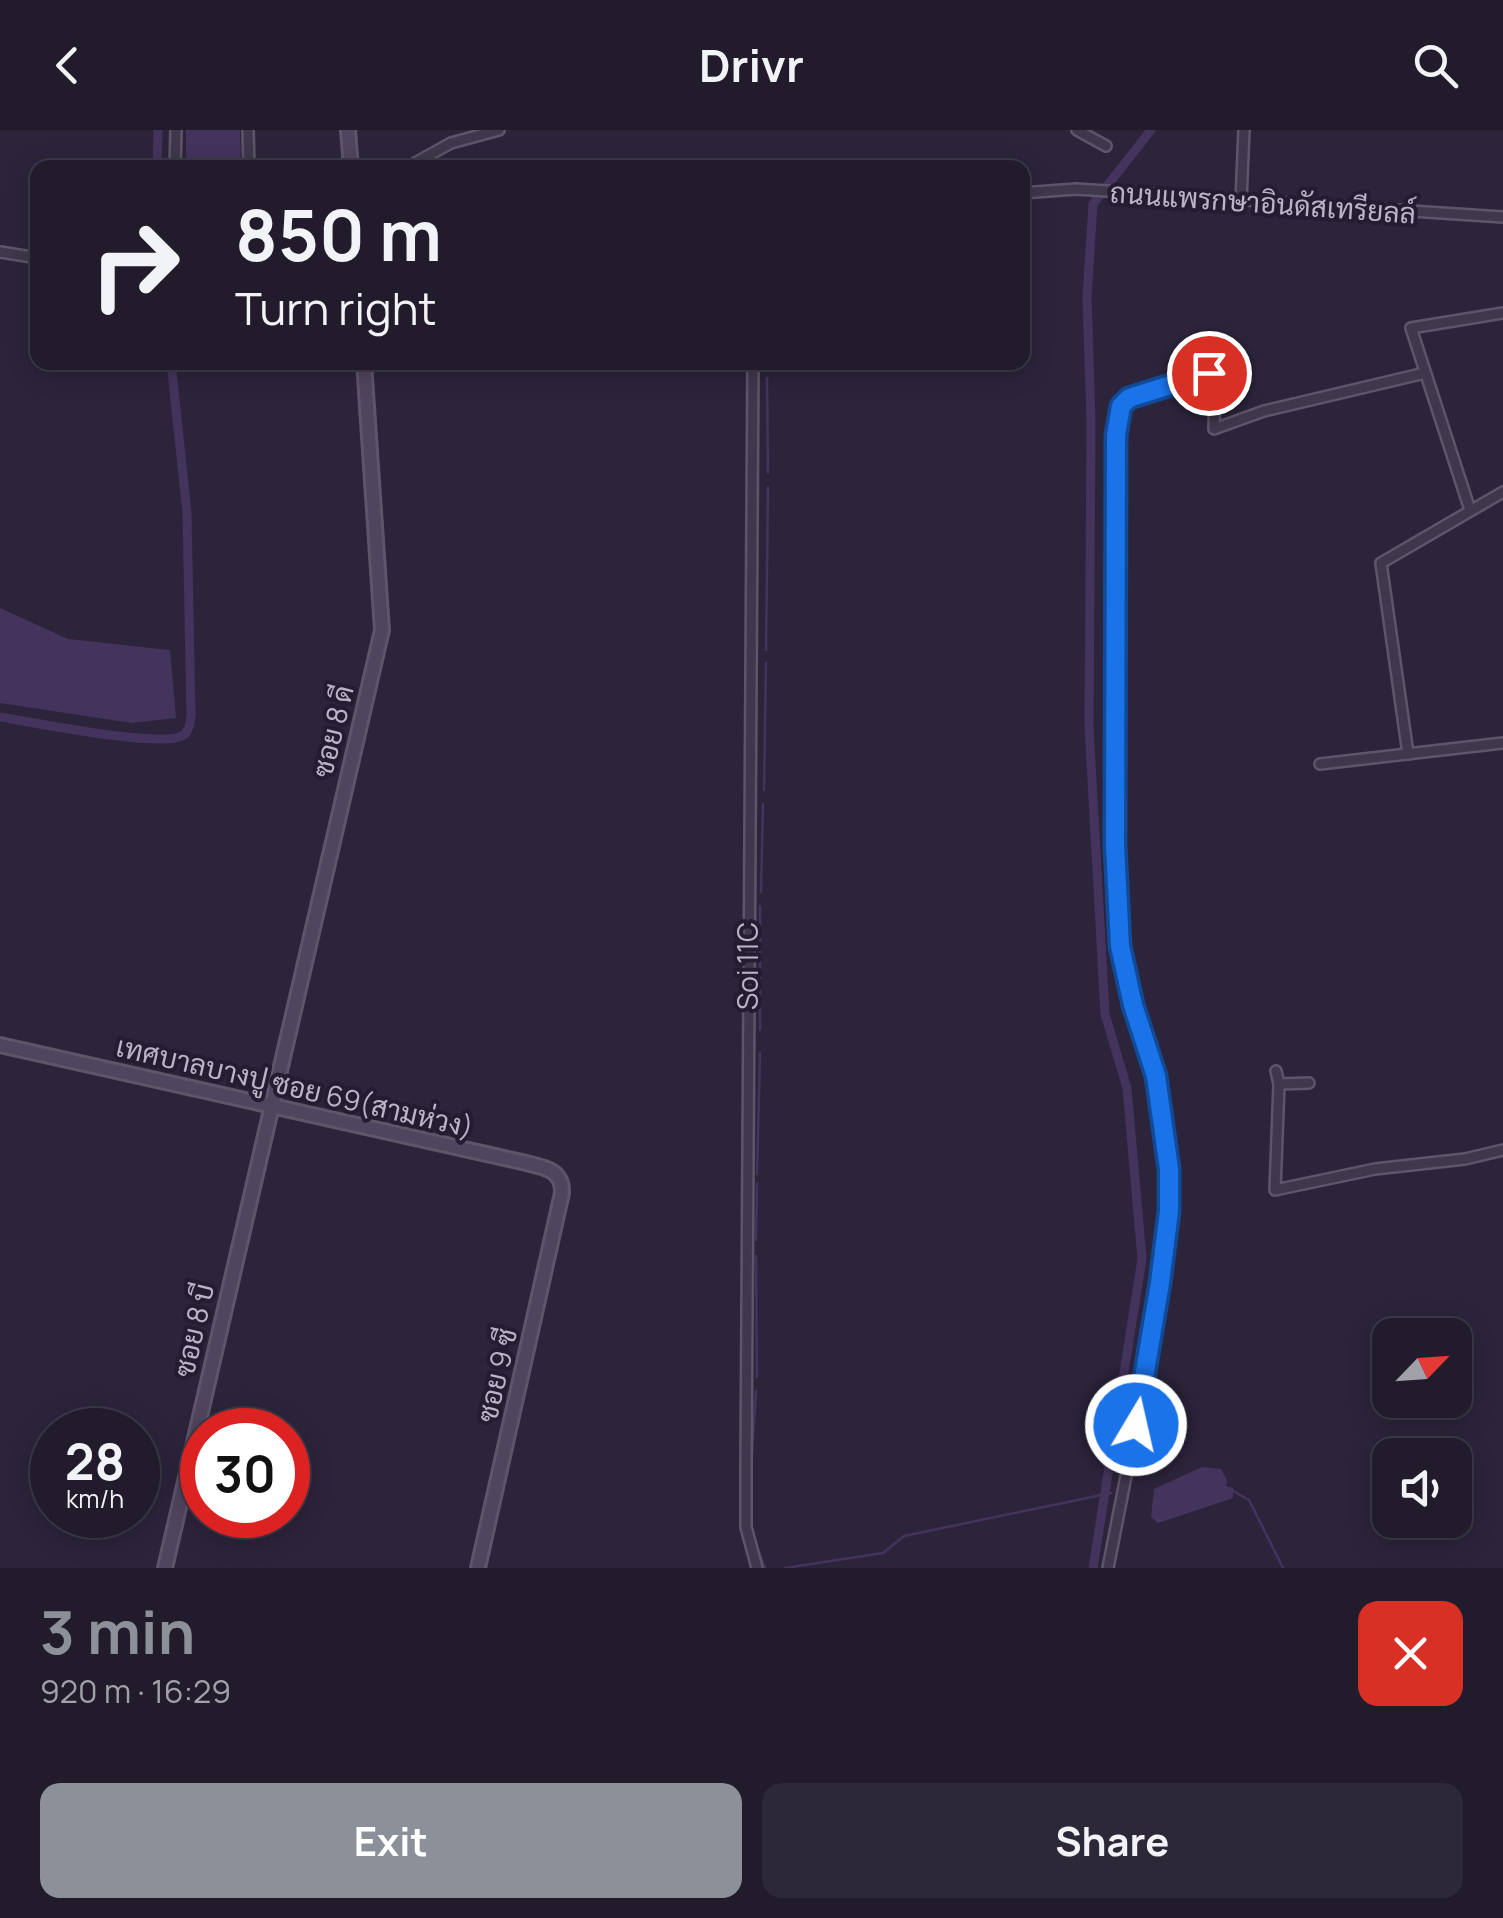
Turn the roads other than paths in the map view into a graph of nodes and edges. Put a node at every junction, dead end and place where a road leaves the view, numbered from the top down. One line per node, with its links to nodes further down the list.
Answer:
1 (176, 130): 8 (street)
2 (248, 130): 9 (street)
3 (348, 130): 10 (street)
4 (499, 130): 11 (street)
5 (1077, 130): 7 (street)
6 (1244, 130): 13 (street)
7 (1106, 146)
8 (175, 160)
9 (250, 160)
10 (350, 160)
11 (421, 160)
12 (1030, 193): 13 (street, ถนนแพรกษาอินดัสเทรียลล์)
13 (1241, 201): 14 (street, ถนนแพรกษาอินดัสเทรียลล์)
14 (1503, 216)
15 (0, 252): 16 (street)
16 (30, 257)
17 (1503, 312): 20 (street)
18 (365, 370): 30 (street, ซอย 8 ดี)
19 (753, 370): 35 (street, Soi 11C)
20 (1425, 373): 22 (street); 36 (street)
21 (1503, 492): 22 (street)
22 (1470, 510): 24 (street)
23 (1503, 744): 24 (street)
24 (1408, 754): 25 (street)
25 (1320, 764)
26 (0, 1045): 30 (street, เทศบาลบางปู ซอย 69(สามห่วง))
27 (1276, 1071): 29 (street)
28 (1309, 1083): 29 (street)
29 (1279, 1084): 31 (street)
30 (272, 1105): 32 (street, เทศบาลบางปู ซอย 69(สามห่วง)); 33 (street, ซอย 8 บี)
31 (1503, 1150)
32 (562, 1193): 34 (street, ซอย 9 ซี)
33 (165, 1568)
34 (478, 1568)
35 (757, 1568)
36 (1108, 1568)

